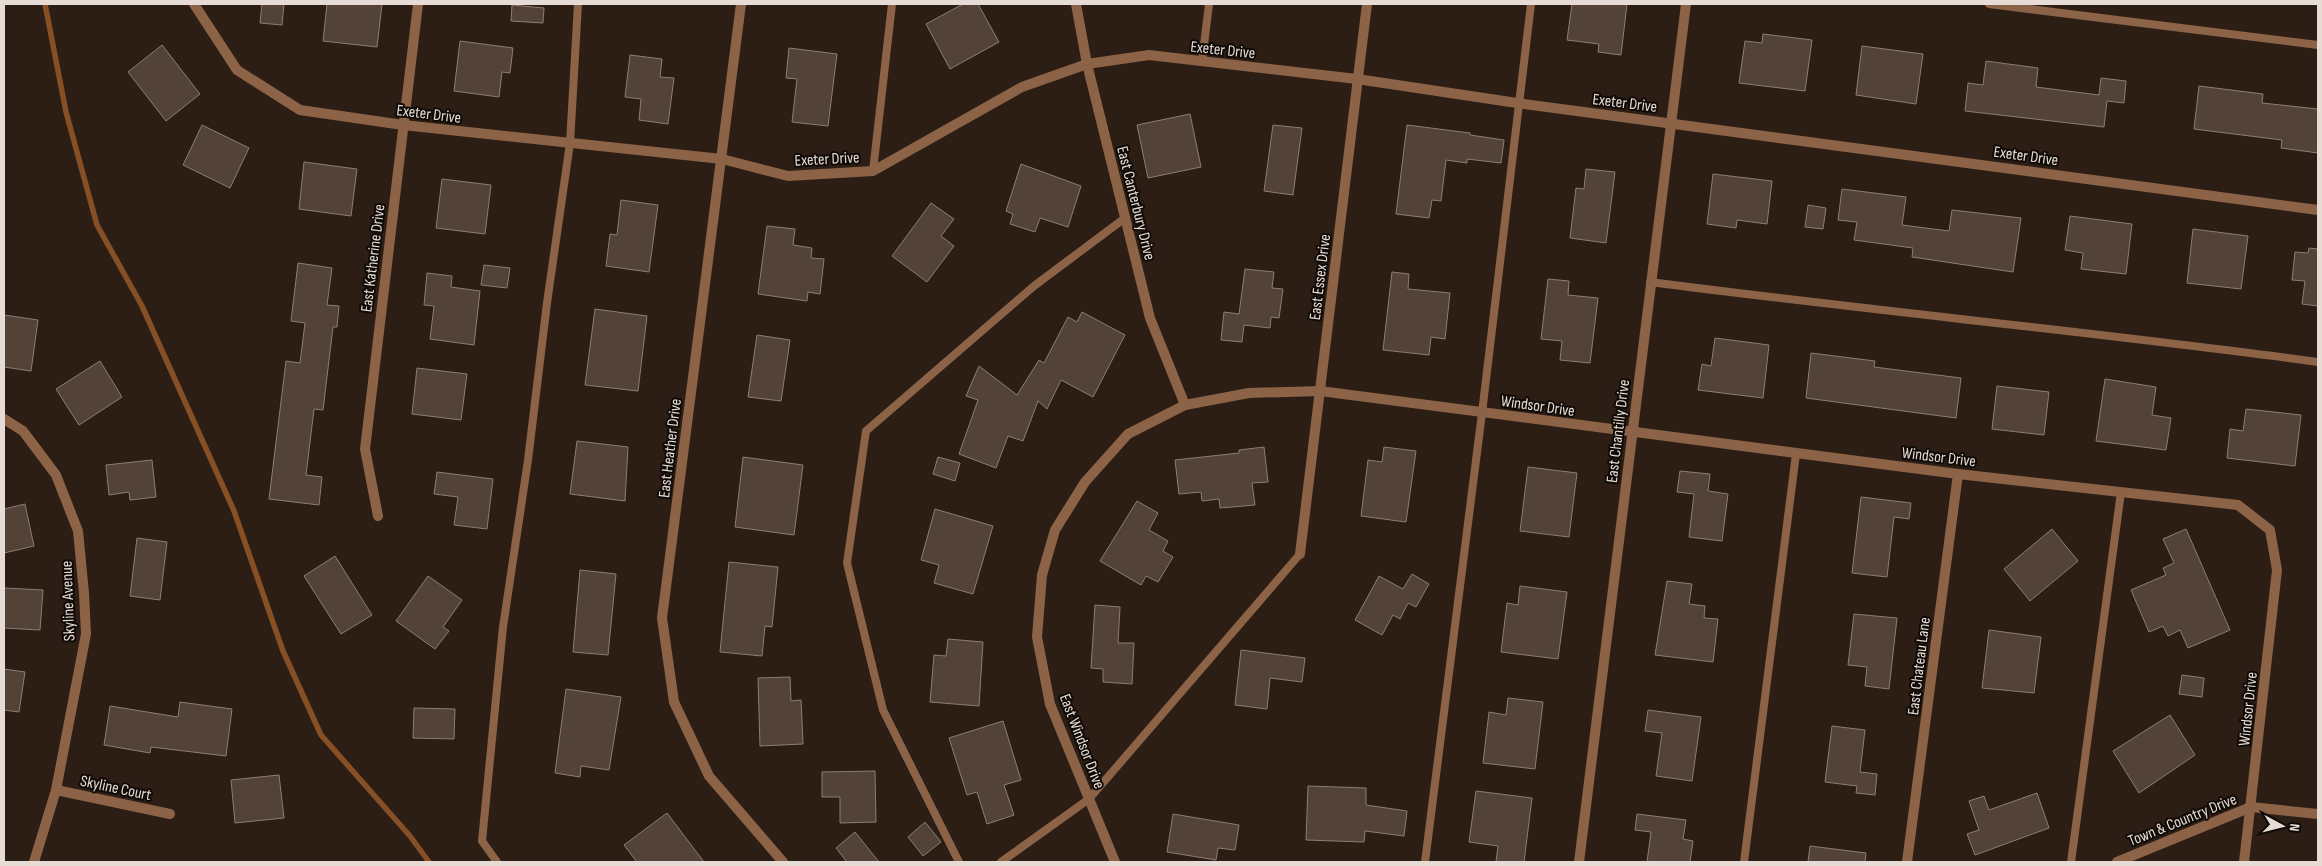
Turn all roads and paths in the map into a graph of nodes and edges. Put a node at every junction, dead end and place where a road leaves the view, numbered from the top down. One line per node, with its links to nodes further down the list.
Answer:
1 (194, 4): 18 (street, Exeter Drive)
2 (418, 4): 18 (street, East Katherine Drive)
3 (578, 4): 19 (lane)
4 (741, 4): 20 (street, East Heather Drive)
5 (892, 4): 21 (lane)
6 (1076, 4): 14 (street, East Canterbury Drive)
7 (1209, 4): 13 (lane)
8 (1367, 4): 15 (street, East Essex Drive)
9 (1530, 4): 16 (lane)
10 (1686, 4): 17 (street, East Chantilly Drive)
11 (1989, 4): 12 (lane)
12 (2318, 45)
13 (1202, 62): 14 (street, Exeter Drive); 15 (street, Exeter Drive)
14 (1087, 64): 21 (street, Exeter Drive); 23 (street, East Canterbury Drive)
15 (1357, 79): 16 (street, Exeter Drive); 26 (street, East Essex Drive)
16 (1517, 103): 17 (street, Exeter Drive); 28 (lane)
17 (1671, 123): 22 (street, Exeter Drive); 24 (street, East Chantilly Drive)
18 (403, 125): 19 (street, Exeter Drive); 34 (street, East Katherine Drive)
19 (570, 143): 20 (street, Exeter Drive); 42 (lane)
20 (722, 160): 21 (street, Exeter Drive); 43 (street, East Heather Drive)
21 (873, 171)
22 (2318, 210)
23 (1125, 218): 27 (street, East Canterbury Drive); 44 (lane)
24 (1650, 282): 25 (lane); 30 (street, East Chantilly Drive)
25 (2318, 362)
26 (1320, 391): 27 (street, East Windsor Drive); 28 (street, Windsor Drive); 35 (street, East Essex Drive)
27 (1185, 405): 37 (street, East Windsor Drive)
28 (1482, 413): 30 (street, Windsor Drive); 47 (lane)
29 (4, 419): 36 (street, Skyline Avenue)
30 (1632, 433): 31 (street, Windsor Drive); 48 (street, East Chantilly Drive)
31 (1796, 454): 32 (street, Windsor Drive); 49 (lane)
32 (1958, 474): 33 (street, Windsor Drive); 50 (street, East Chateau Lane)
33 (2122, 492): 38 (street, Windsor Drive); 51 (lane)
34 (378, 516)
35 (1300, 554): 37 (lane)
36 (56, 790): 39 (street, Skyline Court); 41 (street, Skyline Avenue)
37 (1089, 799): 45 (lane); 46 (street, East Windsor Drive)
38 (2251, 807): 40 (street, Town & Country Drive); 52 (street, Town & Country Drive); 53 (street, Windsor Drive)
39 (170, 814)
40 (2318, 814)
41 (34, 862)
42 (497, 862)
43 (783, 862)
44 (959, 862)
45 (1001, 862)
46 (1115, 862)
47 (1425, 862)
48 (1579, 862)
49 (1744, 862)
50 (1907, 862)
51 (2071, 862)
52 (2117, 862)
53 (2244, 862)

